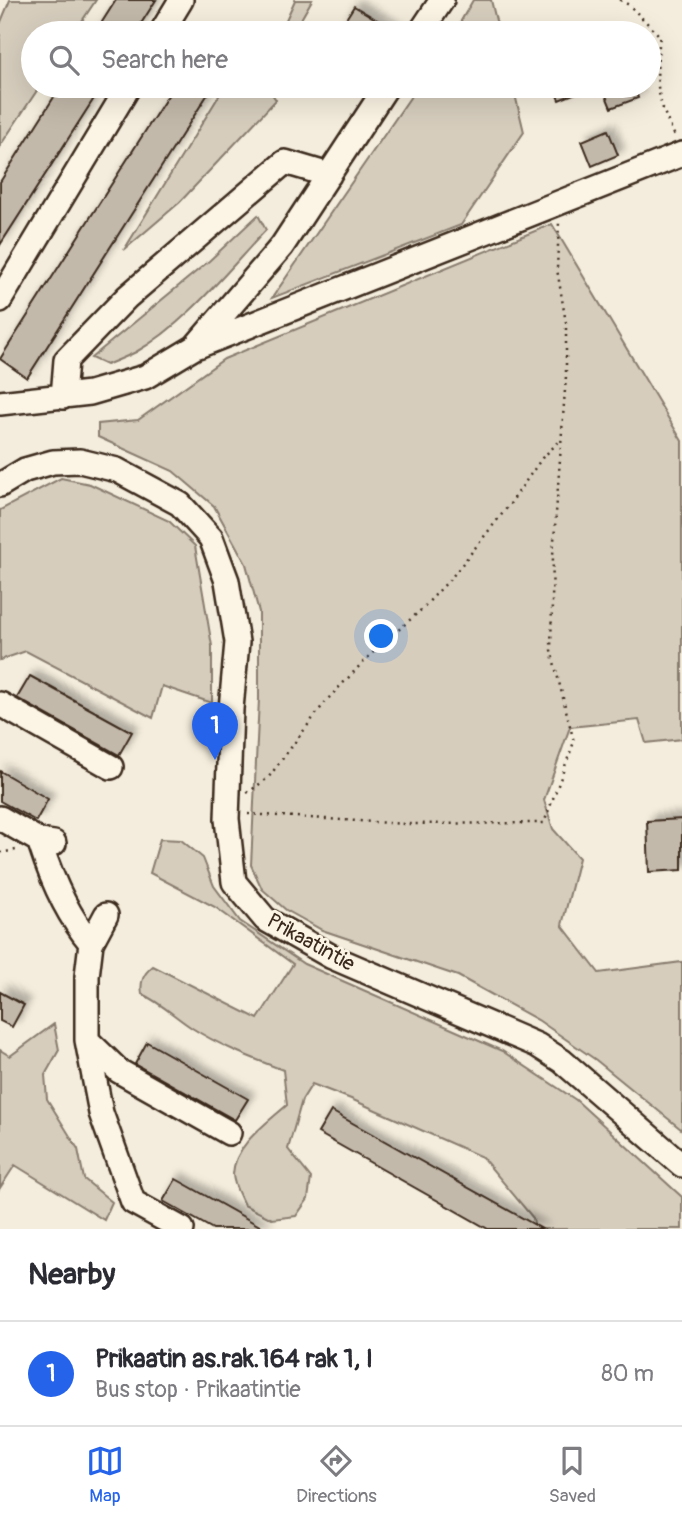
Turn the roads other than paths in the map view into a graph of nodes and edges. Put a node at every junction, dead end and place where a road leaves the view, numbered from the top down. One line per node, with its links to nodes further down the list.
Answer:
1 (180, 0): 3 (street)
2 (442, 0): 4 (street)
3 (167, 21)
4 (429, 21)
5 (122, 98): 9 (street)
6 (379, 98): 8 (street)
7 (680, 147): 10 (street)
8 (329, 175): 10 (street); 11 (street)
9 (0, 300)
10 (195, 347): 11 (street)
11 (63, 397): 12 (street)
12 (0, 403)
13 (0, 485): 21 (street, Prikaatintie)
14 (0, 704): 15 (street)
15 (111, 767)
16 (0, 818): 18 (street)
17 (106, 915): 18 (street)
18 (91, 943): 19 (street)
19 (88, 1040): 20 (street); 22 (street)
20 (229, 1133)
21 (682, 1165)
22 (182, 1229)

